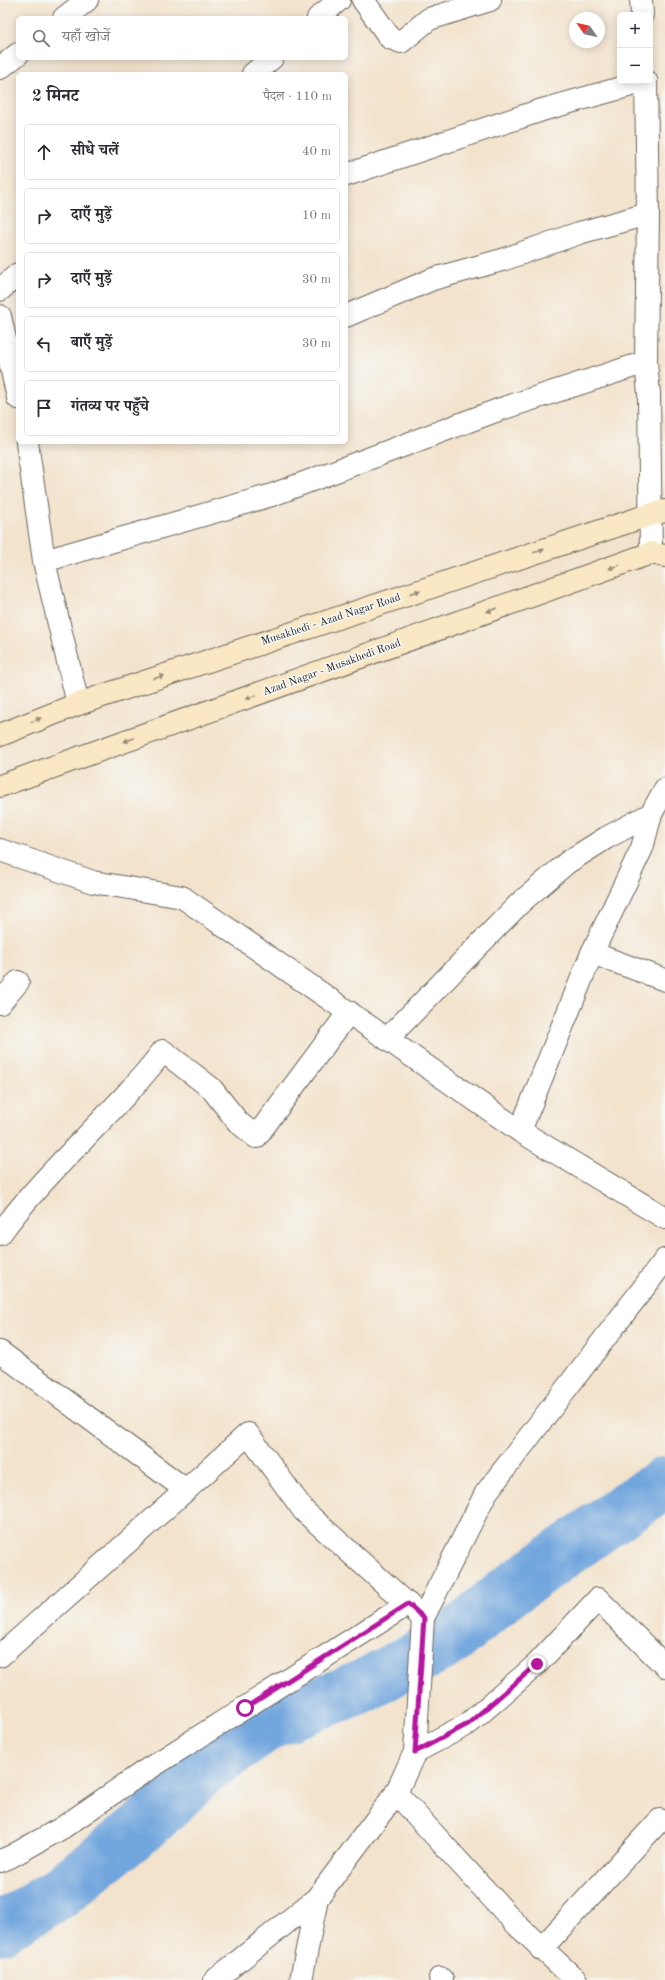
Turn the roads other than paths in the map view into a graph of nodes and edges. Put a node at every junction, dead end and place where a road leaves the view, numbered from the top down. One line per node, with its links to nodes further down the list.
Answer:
1 (87, 0): 7 (street)
2 (339, 0): 8 (street)
3 (363, 0): 4 (street)
4 (490, 0)
5 (641, 0): 6 (street)
6 (642, 12)
7 (67, 16)
8 (320, 16)
9 (16, 56): 11 (street)
10 (270, 60): 12 (street)
11 (0, 68)
12 (255, 72)
13 (635, 84): 15 (street)
14 (646, 84): 16 (street)
15 (348, 174)
16 (648, 214): 19 (street); 21 (street)
17 (16, 276): 18 (street)
18 (0, 290)
19 (348, 315)
20 (0, 316): 22 (street)
21 (646, 362): 23 (street); 27 (street)
22 (16, 389)
23 (657, 391): 25 (street)
24 (27, 444): 27 (street)
25 (657, 513): 26 (street); 28 (main road, Musakhedi - Azad Nagar Road, one-way to 25)
26 (658, 554): 30 (main road, Azad Nagar - Musakhedi Road, one-way to 30)
27 (44, 561): 28 (street)
28 (78, 704): 29 (main road, Musakhedi - Azad Nagar Road, one-way to 28)
29 (0, 735)
30 (0, 786)
31 (665, 789): 32 (street)
32 (651, 814): 34 (street); 39 (street)
33 (0, 850): 38 (street)
34 (592, 953): 35 (street); 40 (street)
35 (665, 980)
36 (18, 982): 37 (street)
37 (0, 1003)
38 (349, 1012): 39 (street); 42 (street)
39 (387, 1039): 40 (street)
40 (520, 1131): 41 (street)
41 (665, 1218)
42 (0, 1234)
43 (665, 1260): 46 (street)
44 (0, 1352): 45 (street)
45 (186, 1490): 46 (street); 47 (street)
46 (418, 1618): 49 (street); 52 (street)
47 (0, 1656)
48 (665, 1666): 49 (street)
49 (415, 1752): 50 (street)
50 (396, 1792): 53 (street); 54 (street)
51 (660, 1820): 54 (street)
52 (0, 1861)
53 (317, 1898): 55 (street); 56 (street)
54 (541, 1950): 57 (street)
55 (215, 1980)
56 (302, 1980)
57 (576, 1980)

